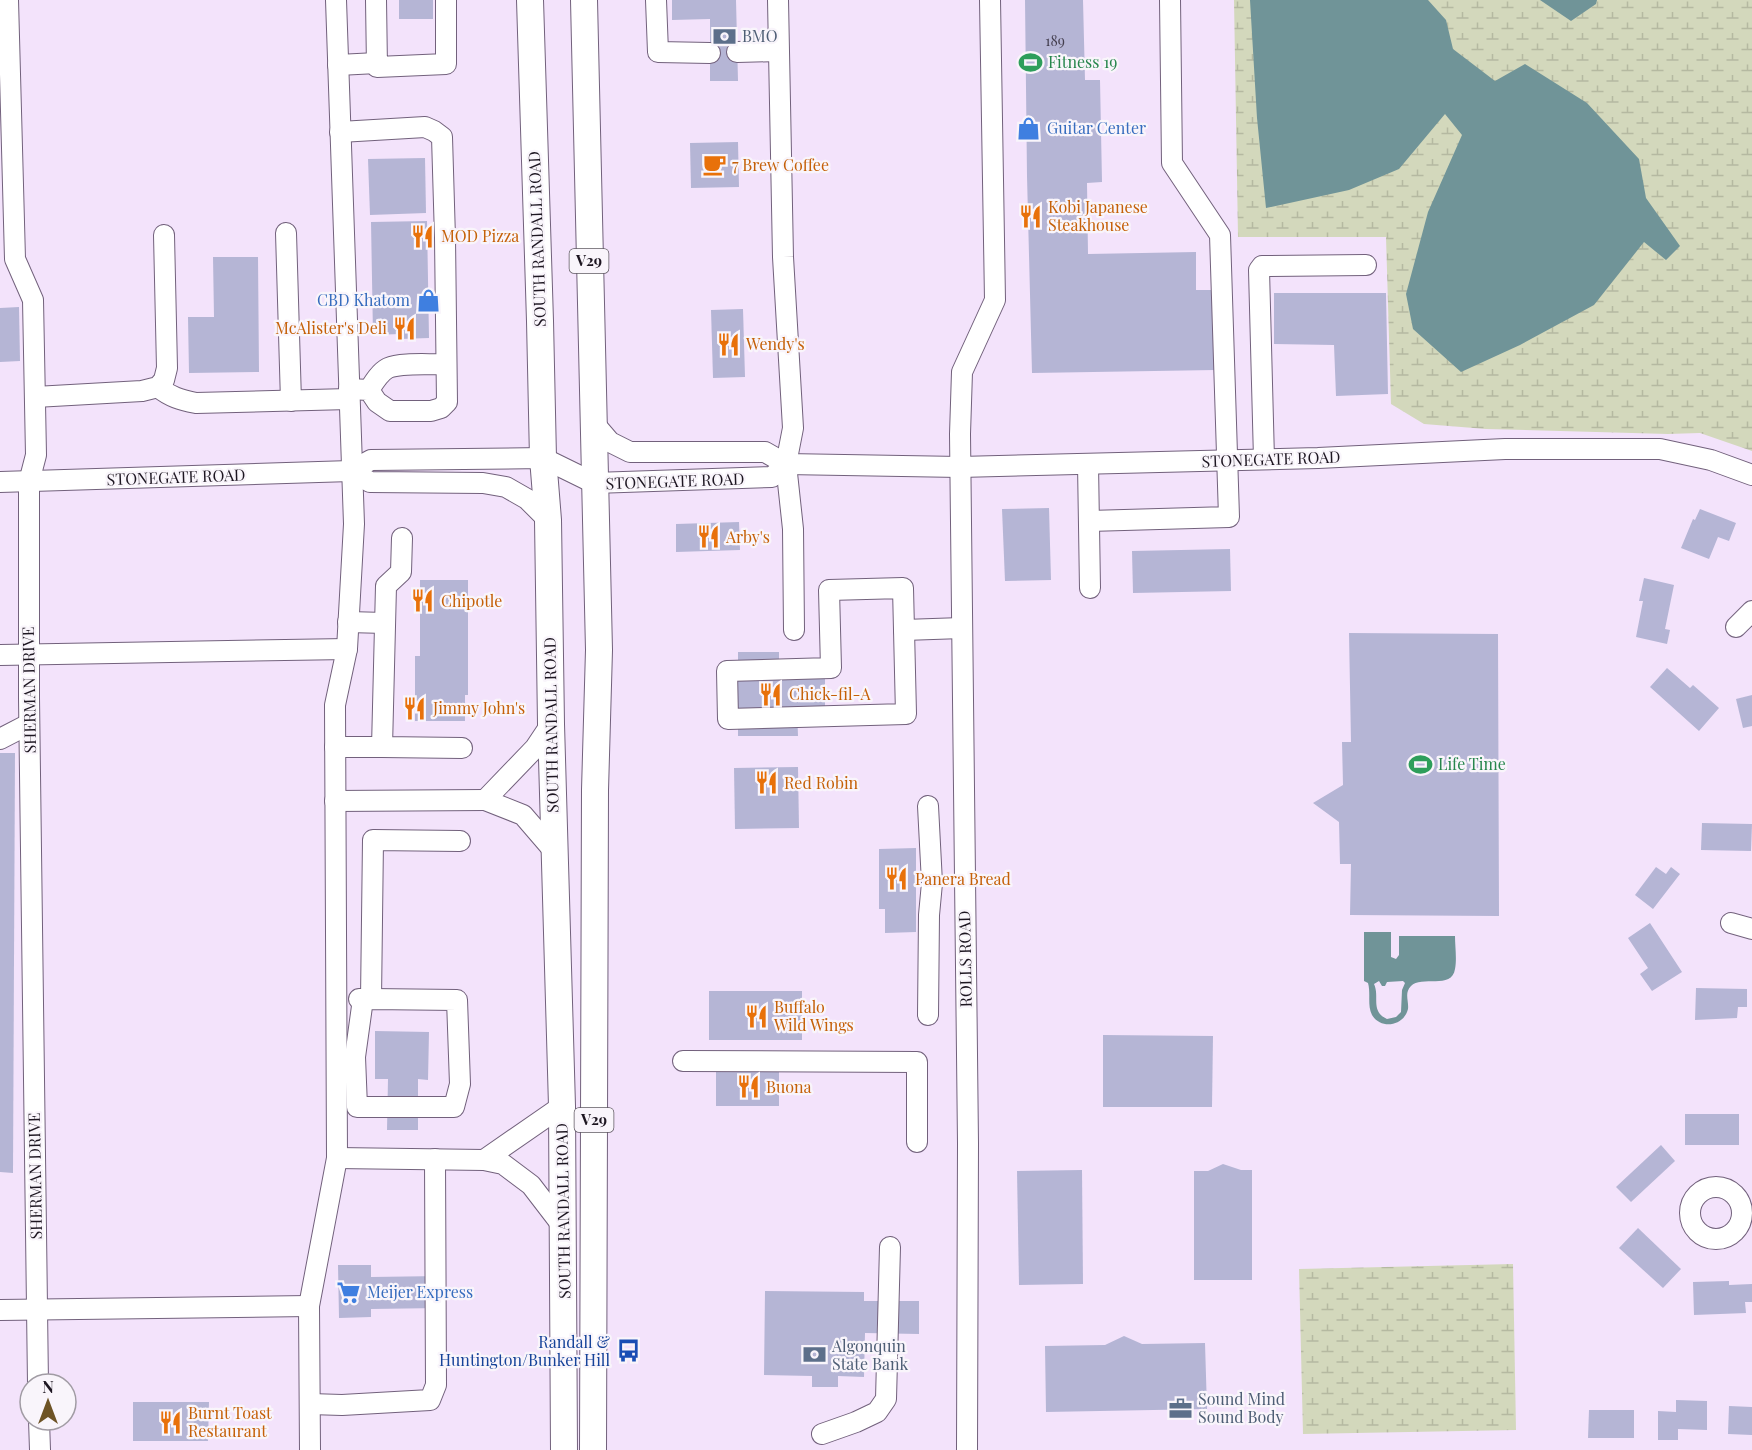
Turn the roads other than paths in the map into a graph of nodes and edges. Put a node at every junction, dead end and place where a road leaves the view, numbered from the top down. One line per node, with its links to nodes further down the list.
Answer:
1 (8, 0): 24 (street, SHERMAN DRIVE)
2 (336, 0): 15 (street)
3 (376, 0): 14 (street)
4 (446, 0): 14 (street)
5 (530, 0): 27 (main road, SOUTH RANDALL ROAD / V29)
6 (584, 0): 26 (main road, SOUTH RANDALL ROAD / V29)
7 (656, 0): 13 (street)
8 (778, 0): 11 (street)
9 (990, 0): 32 (street, ROLLS ROAD)
10 (1170, 0): 29 (street)
11 (778, 51): 12 (street); 30 (street)
12 (737, 52)
13 (710, 53)
14 (377, 63): 15 (street)
15 (338, 64): 16 (street)
16 (340, 132): 20 (street); 23 (street)
17 (286, 233): 25 (street)
18 (164, 235): 21 (street)
19 (1366, 266): 28 (street)
20 (447, 364): 22 (street); 22 (street)
21 (158, 387): 24 (street); 25 (street)
22 (369, 390): 23 (street)
23 (349, 394): 25 (street); 33 (street)
24 (35, 397): 36 (street, SHERMAN DRIVE)
25 (291, 401)
26 (592, 421): 30 (street, STONEGATE ROAD); 37 (main road, SOUTH RANDALL ROAD / V29)
27 (543, 458): 33 (street, STONEGATE ROAD); 37 (street, STONEGATE ROAD); 38 (main road, SOUTH RANDALL ROAD / V29)
28 (1264, 459): 29 (street, STONEGATE ROAD); 34 (street, STONEGATE ROAD)
29 (1228, 460): 31 (street, STONEGATE ROAD); 39 (street)
30 (786, 464): 32 (street, STONEGATE ROAD); 37 (street, STONEGATE ROAD); 47 (street)
31 (1088, 464): 32 (street, STONEGATE ROAD); 39 (street)
32 (960, 467): 46 (street, ROLLS ROAD)
33 (351, 471): 36 (street, STONEGATE ROAD); 38 (street, STONEGATE ROAD); 43 (street)
34 (1752, 475)
35 (0, 482): 36 (street, STONEGATE ROAD)
36 (29, 482): 50 (street, SHERMAN DRIVE)
37 (594, 483): 86 (main road, SOUTH RANDALL ROAD / V29)
38 (548, 520): 53 (main road, SOUTH RANDALL ROAD / V29)
39 (1089, 521): 41 (street)
40 (402, 538): 44 (street)
41 (1090, 588)
42 (1752, 611): 45 (street)
43 (348, 622): 44 (street); 49 (street)
44 (385, 623): 56 (street)
45 (1736, 627)
46 (962, 628): 48 (street); 87 (street, ROLLS ROAD)
47 (794, 630)
48 (904, 630): 48 (street)
49 (347, 649): 50 (street); 55 (street)
50 (28, 654): 51 (street); 52 (street, SHERMAN DRIVE)
51 (0, 655)
52 (29, 724): 54 (street); 78 (street, SHERMAN DRIVE)
53 (551, 724): 58 (street); 62 (main road, SOUTH RANDALL ROAD / V29)
54 (0, 740)
55 (335, 747): 56 (street); 59 (street)
56 (382, 747): 57 (street)
57 (462, 748)
58 (485, 800): 59 (street); 62 (street)
59 (335, 801): 65 (street)
60 (928, 806): 67 (street)
61 (460, 841): 66 (street)
62 (554, 851): 69 (main road, SOUTH RANDALL ROAD / V29)
63 (1731, 922): 64 (street)
64 (1752, 929)
65 (336, 999): 66 (street); 71 (street)
66 (367, 999): 66 (street)
67 (928, 1015)
68 (684, 1061): 70 (street)
69 (562, 1106): 73 (street); 74 (main road, SOUTH RANDALL ROAD / V29)
70 (917, 1142)
71 (337, 1158): 72 (street); 76 (street)
72 (435, 1159): 73 (street); 80 (street)
73 (484, 1160): 74 (street)
74 (564, 1228): 85 (main road, SOUTH RANDALL ROAD / V29)
75 (890, 1247): 82 (street)
76 (309, 1306): 78 (street); 80 (street)
77 (0, 1310): 78 (street)
78 (37, 1310): 79 (street, SHERMAN DRIVE)
79 (38, 1372)
80 (310, 1404): 84 (street)
81 (39, 1432): 83 (street)
82 (822, 1434)
83 (40, 1450)
84 (310, 1450)
85 (564, 1450)
86 (593, 1450)
87 (967, 1450)

